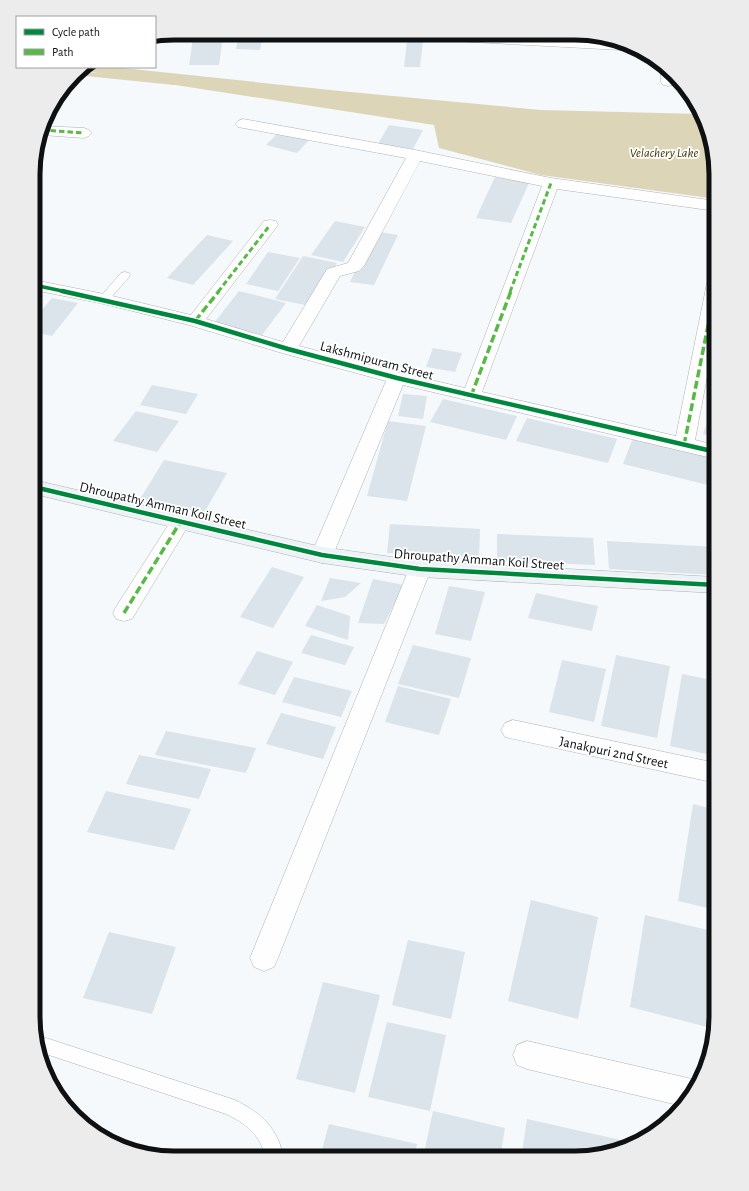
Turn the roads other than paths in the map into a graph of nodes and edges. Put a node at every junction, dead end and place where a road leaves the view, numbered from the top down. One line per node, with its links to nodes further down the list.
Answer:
1 (577, 40): 2 (street)
2 (605, 44)
3 (243, 124): 6 (street)
4 (47, 130): 5 (street)
5 (84, 133)
6 (415, 155): 7 (street); 15 (street)
7 (551, 183): 8 (street); 17 (street)
8 (709, 205)
9 (270, 226): 14 (street)
10 (125, 276): 12 (lane)
11 (40, 286): 12 (street, Lakshmipuram Street)
12 (104, 299): 14 (street, Lakshmipuram Street)
13 (709, 318): 18 (street)
14 (195, 321): 15 (street, Lakshmipuram Street)
15 (288, 349): 16 (street, Lakshmipuram Street)
16 (396, 378): 17 (street, Lakshmipuram Street); 22 (street)
17 (471, 396): 18 (street, Lakshmipuram Street)
18 (684, 445): 19 (street, Lakshmipuram Street)
19 (709, 450)
20 (40, 487): 21 (street, Dhroupathy Amman Koil Street)
21 (181, 522): 22 (street, Dhroupathy Amman Koil Street); 25 (street)
22 (322, 555): 23 (street, Dhroupathy Amman Koil Street)
23 (420, 570): 24 (street, Dhroupathy Amman Koil Street); 28 (street)
24 (709, 585)
25 (124, 613)
26 (513, 730): 27 (street, Janakpuri 2nd Street)
27 (709, 772)
28 (264, 958)
29 (43, 1045): 32 (lane)
30 (527, 1055): 31 (street)
31 (685, 1092)
32 (272, 1151)

